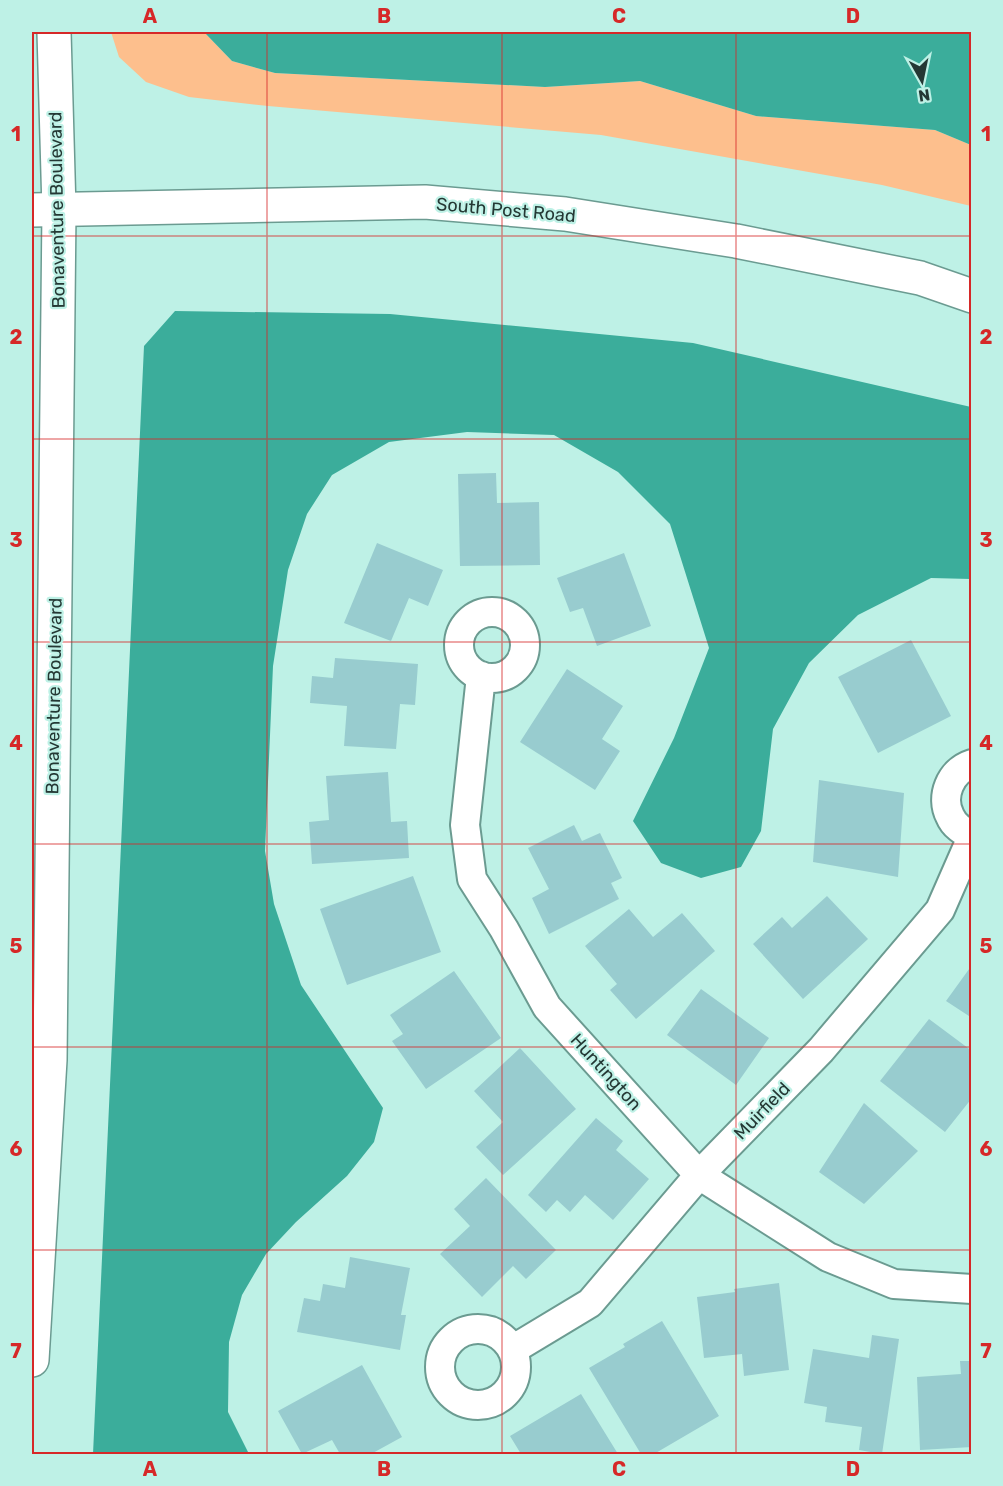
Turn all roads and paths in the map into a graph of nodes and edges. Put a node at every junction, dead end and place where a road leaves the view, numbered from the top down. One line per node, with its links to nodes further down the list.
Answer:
1 (54, 32): 2 (main road, Bonaventure Boulevard)
2 (45, 210): 3 (main road, South Post Road); 10 (main road, Bonaventure Boulevard)
3 (972, 296)
4 (481, 676): 7 (street, Huntington)
5 (972, 764): 6 (street, Muirfield)
6 (972, 836): 7 (street, Muirfield)
7 (699, 1175): 8 (street, Huntington); 9 (street, Muirfield)
8 (972, 1289)
9 (512, 1350)
10 (32, 1360)

